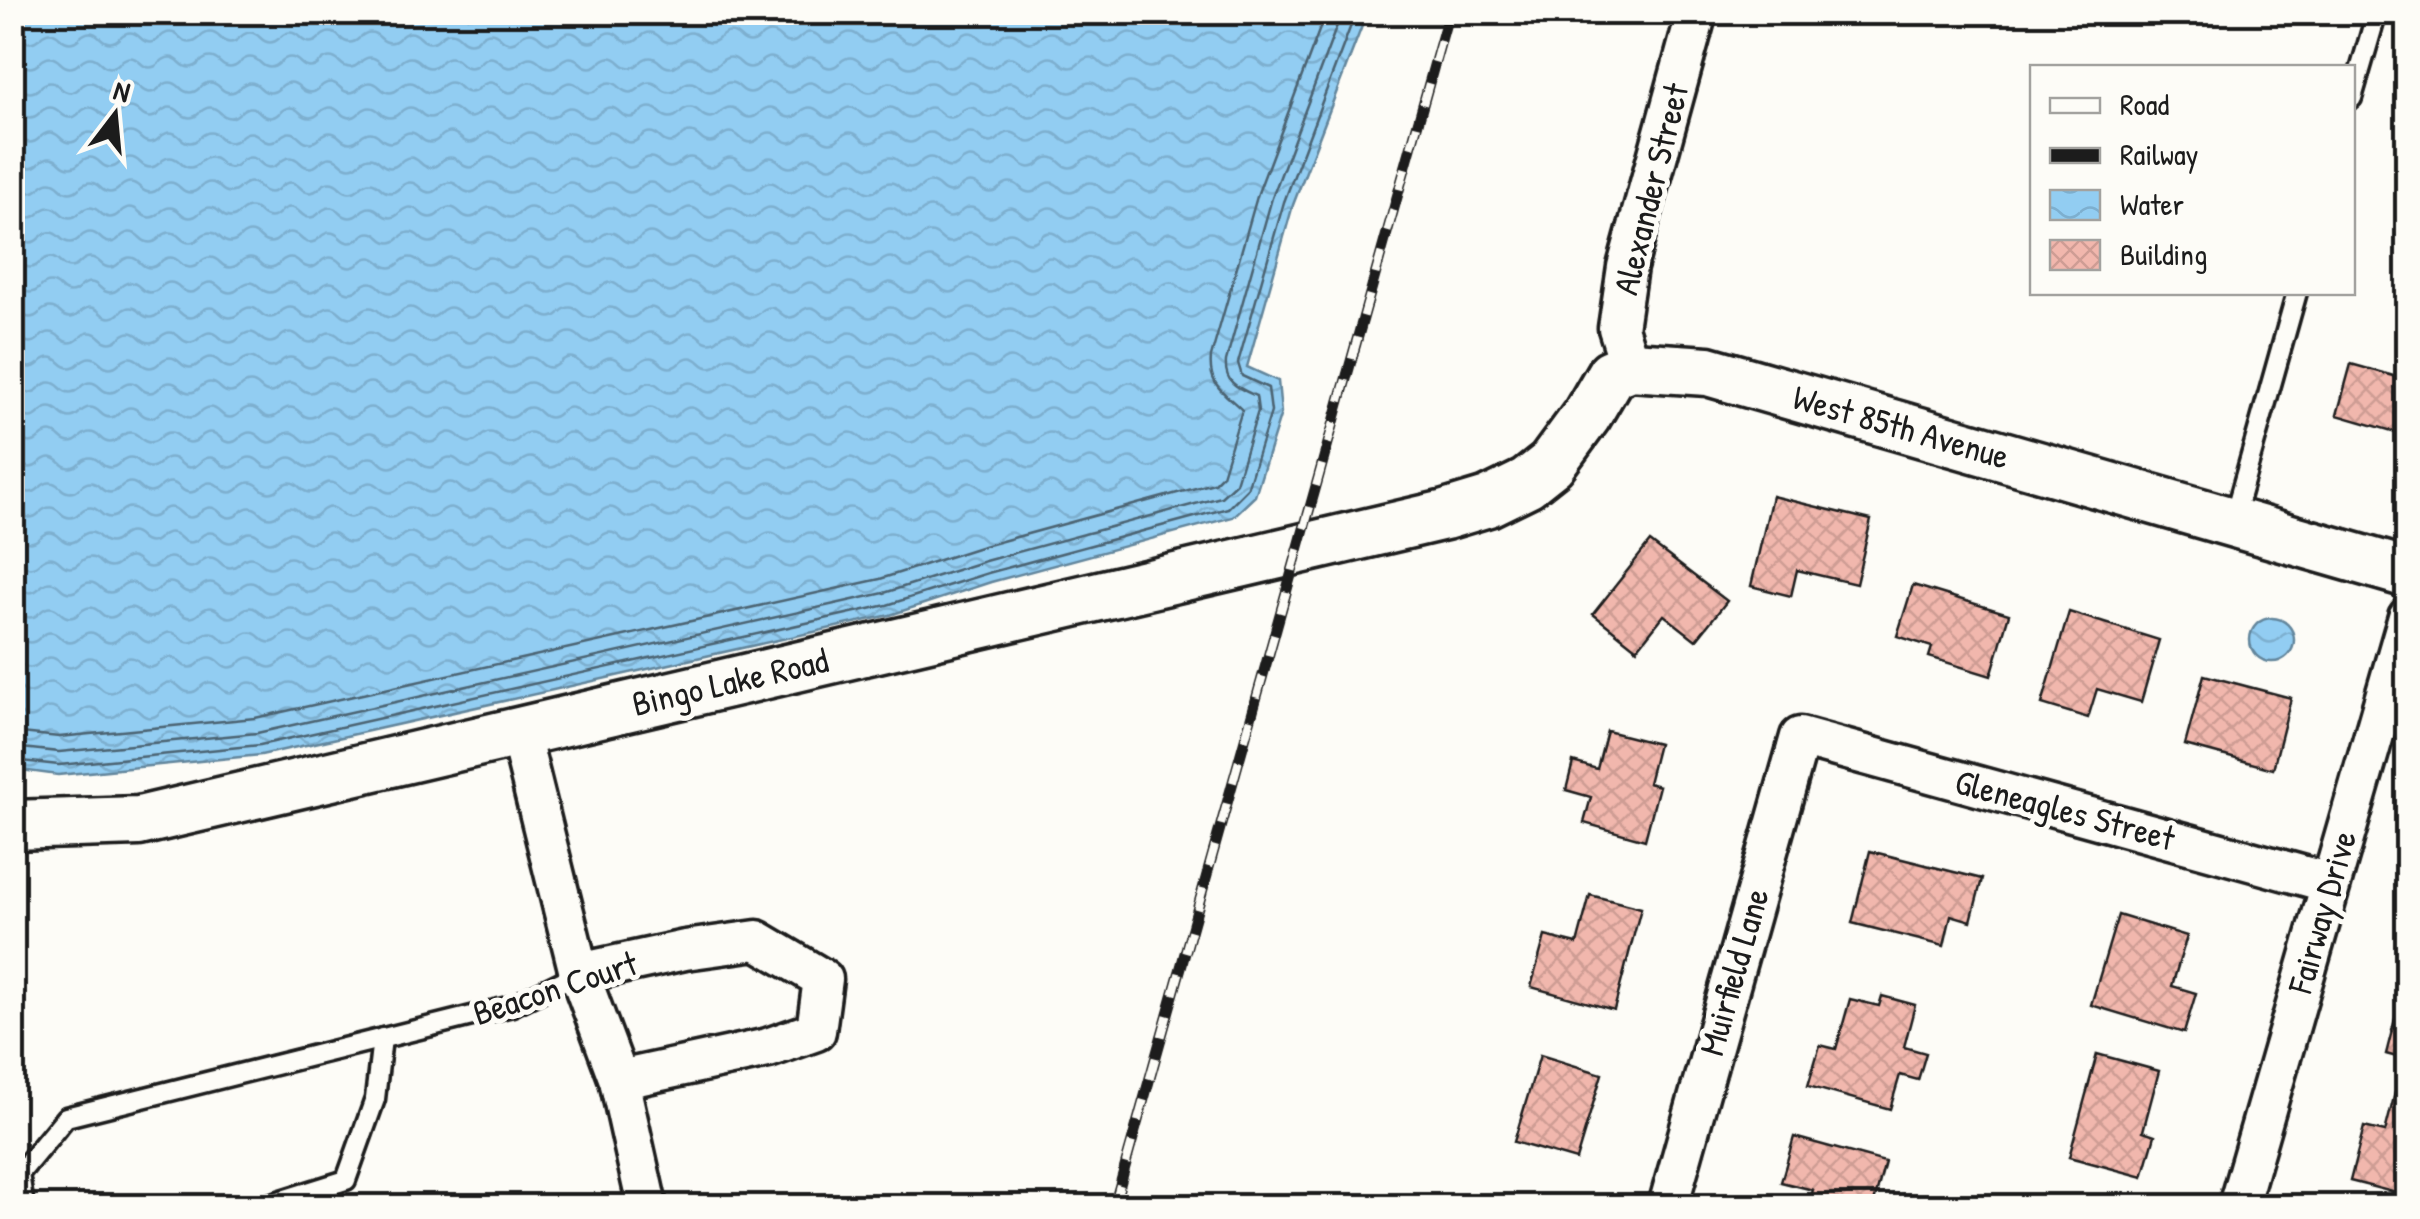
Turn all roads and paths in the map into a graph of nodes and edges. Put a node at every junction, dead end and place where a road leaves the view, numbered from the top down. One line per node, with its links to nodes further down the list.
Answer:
1 (1697, 12): 5 (street, Alexander Street)
2 (2377, 12): 3 (lane)
3 (2355, 88)
4 (2296, 295): 6 (lane)
5 (1630, 366): 6 (street, West 85th Avenue); 9 (street, Bingo Lake Road)
6 (2233, 520): 7 (street, West 85th Avenue)
7 (2408, 573)
8 (2408, 617): 12 (street, Fairway Drive)
9 (519, 731): 11 (street, Bingo Lake Road); 13 (street)
10 (1800, 737): 12 (street, Gleneagles Street); 19 (street, Muirfield Lane)
11 (12, 825)
12 (2330, 883): 20 (street, Fairway Drive)
13 (580, 973): 14 (lane, Beacon Court); 15 (street); 15 (street, Beacon Court)
14 (382, 1038): 16 (lane, Beacon Court); 17 (lane)
15 (619, 1080): 18 (street)
16 (24, 1206)
17 (263, 1206)
18 (647, 1206)
19 (1668, 1206)
20 (2238, 1206)

